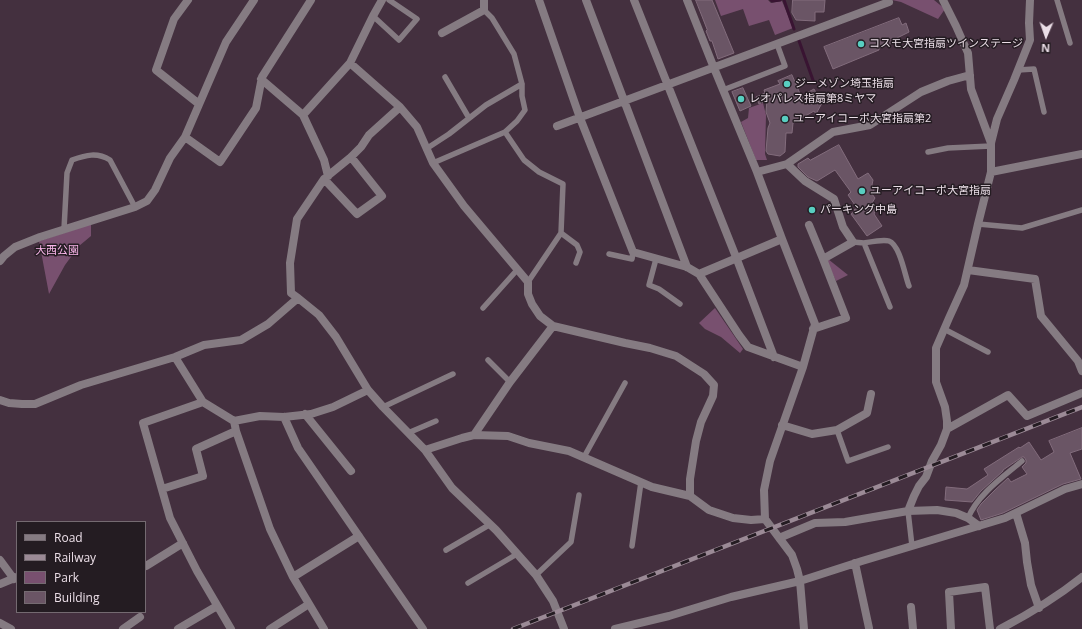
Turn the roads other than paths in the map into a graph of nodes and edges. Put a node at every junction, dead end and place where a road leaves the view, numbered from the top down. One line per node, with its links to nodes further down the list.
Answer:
1 (188, 0): 31 (street)
2 (254, 0): 31 (street)
3 (311, 0): 26 (street)
4 (382, 0): 17 (street)
5 (389, 0): 17 (lane)
6 (484, 0): 16 (street)
7 (539, 0): 36 (street)
8 (586, 0): 30 (street)
9 (634, 0): 28 (street)
10 (687, 0): 22 (street)
11 (936, 0): 15 (street)
12 (1030, 0): 23 (street)
13 (1057, 0): 19 (lane)
14 (889, 1): 20 (street)
15 (944, 3): 24 (street)
16 (484, 10): 18 (street); 27 (lane)
17 (373, 16): 21 (street)
18 (442, 33)
19 (1070, 43)
20 (777, 44): 22 (street); 29 (lane)
21 (350, 63): 32 (street); 34 (street)
22 (714, 68): 28 (street); 29 (street)
23 (1018, 70): 33 (lane); 40 (street)
24 (970, 75): 40 (street); 46 (street)
25 (445, 77): 35 (lane)
26 (261, 78): 34 (street); 39 (street)
27 (522, 84): 35 (lane); 38 (lane)
28 (668, 85): 30 (street); 61 (street)
29 (723, 90): 47 (street)
30 (625, 101): 36 (street); 66 (street)
31 (199, 104): 39 (street)
32 (400, 107): 41 (street); 44 (street)
33 (1044, 112)
34 (303, 115): 49 (street)
35 (469, 118): 41 (lane)
36 (580, 118): 37 (street); 59 (street)
37 (557, 126)
38 (505, 132): 45 (lane); 55 (lane)
39 (185, 137): 50 (street)
40 (990, 144): 42 (lane); 48 (street)
41 (426, 149): 45 (street)
42 (928, 152)
43 (1082, 154): 48 (street)
44 (351, 157): 49 (street); 49 (street)
45 (433, 163): 67 (street)
46 (787, 164): 47 (street); 57 (street)
47 (758, 172): 56 (street)
48 (991, 172): 52 (street)
49 (326, 177): 72 (street)
50 (135, 207): 54 (street); 54 (lane)
51 (1082, 210): 52 (lane)
52 (978, 224): 68 (street)
53 (809, 225): 63 (street)
54 (64, 229): 64 (street)
55 (561, 233): 65 (lane); 70 (lane)
56 (782, 239): 61 (street); 77 (street)
57 (853, 242): 58 (lane); 63 (street)
58 (864, 243): 71 (lane); 74 (lane)
59 (633, 252): 60 (lane); 62 (street)
60 (609, 254)
61 (736, 257): 69 (street); 81 (street)
62 (656, 259): 66 (street); 73 (lane)
63 (823, 259): 77 (street)
64 (0, 261)
65 (576, 263)
66 (687, 267): 69 (street)
67 (517, 270): 70 (street); 75 (lane)
68 (968, 270): 78 (street); 84 (street)
69 (699, 274): 81 (street)
70 (528, 282): 76 (street)
71 (908, 286)
72 (298, 298): 80 (street); 88 (street)
73 (680, 304)
74 (890, 307)
75 (482, 308)
76 (553, 326): 86 (street); 113 (street)
77 (813, 329): 83 (street)
78 (944, 329): 79 (lane); 99 (street)
79 (988, 352)
80 (174, 357): 91 (street); 92 (street)
81 (774, 357): 83 (street)
82 (488, 360): 86 (lane)
83 (803, 367): 98 (street)
84 (1082, 371)
85 (453, 374): 93 (lane)
86 (510, 382): 103 (street)
87 (625, 383): 106 (lane)
88 (368, 390): 93 (street); 94 (street)
89 (1082, 393): 99 (street)
90 (871, 394): 100 (street)
91 (0, 400)
92 (203, 402): 96 (street); 111 (street)
93 (383, 407): 102 (street)
94 (305, 414): 95 (street); 108 (street)
95 (284, 416): 96 (street); 120 (street)
96 (234, 420): 101 (street)
97 (436, 421): 102 (lane)
98 (782, 425): 100 (street); 117 (street)
99 (947, 429): 114 (street)
100 (837, 430): 104 (lane)
101 (236, 431): 111 (street); 131 (street)
102 (408, 433): 105 (street)
103 (474, 436): 105 (street); 106 (street)
104 (888, 447)
105 (425, 450): 118 (street)
106 (584, 457): 109 (street)
107 (1022, 461): 116 (lane)
108 (351, 471)
109 (641, 482): 113 (street); 123 (lane)
110 (1082, 484): 115 (street)
111 (162, 489): 122 (street)
112 (579, 495): 130 (lane)
113 (690, 496): 117 (street)
114 (908, 511): 116 (street); 121 (street); 124 (lane)
115 (1016, 513): 119 (street); 140 (street)
116 (968, 518): 119 (street)
117 (765, 519): 121 (street)
118 (489, 525): 125 (lane); 126 (street)
119 (979, 526): 124 (street)
120 (359, 536): 131 (street); 150 (street)
121 (779, 538): 134 (street)
122 (183, 543): 129 (street); 138 (street)
123 (632, 546)
124 (912, 546): 128 (street)
125 (446, 550)
126 (517, 554): 130 (street); 135 (lane)
127 (0, 560): 132 (street)
128 (855, 563): 134 (street); 143 (street)
129 (146, 566)
130 (536, 575): 151 (street)
131 (293, 577): 137 (street)
132 (15, 578): 136 (street)
133 (1082, 578): 140 (street)
134 (800, 581): 152 (street); 153 (street)
135 (468, 583)
136 (0, 584)
137 (309, 604): 148 (street); 149 (street)
138 (217, 606): 146 (street); 147 (street)
139 (911, 606): 154 (street)
140 (1038, 608): 157 (street)
141 (140, 617): 145 (street)
142 (0, 623): 144 (street)
143 (869, 628)
144 (11, 629)
145 (123, 629)
146 (178, 629)
147 (231, 629)
148 (270, 629)
149 (324, 629)
150 (423, 629)
151 (564, 629)
152 (615, 629)
153 (804, 629)
154 (913, 629)
155 (951, 629): 156 (street)
156 (990, 629)
157 (1000, 629)

